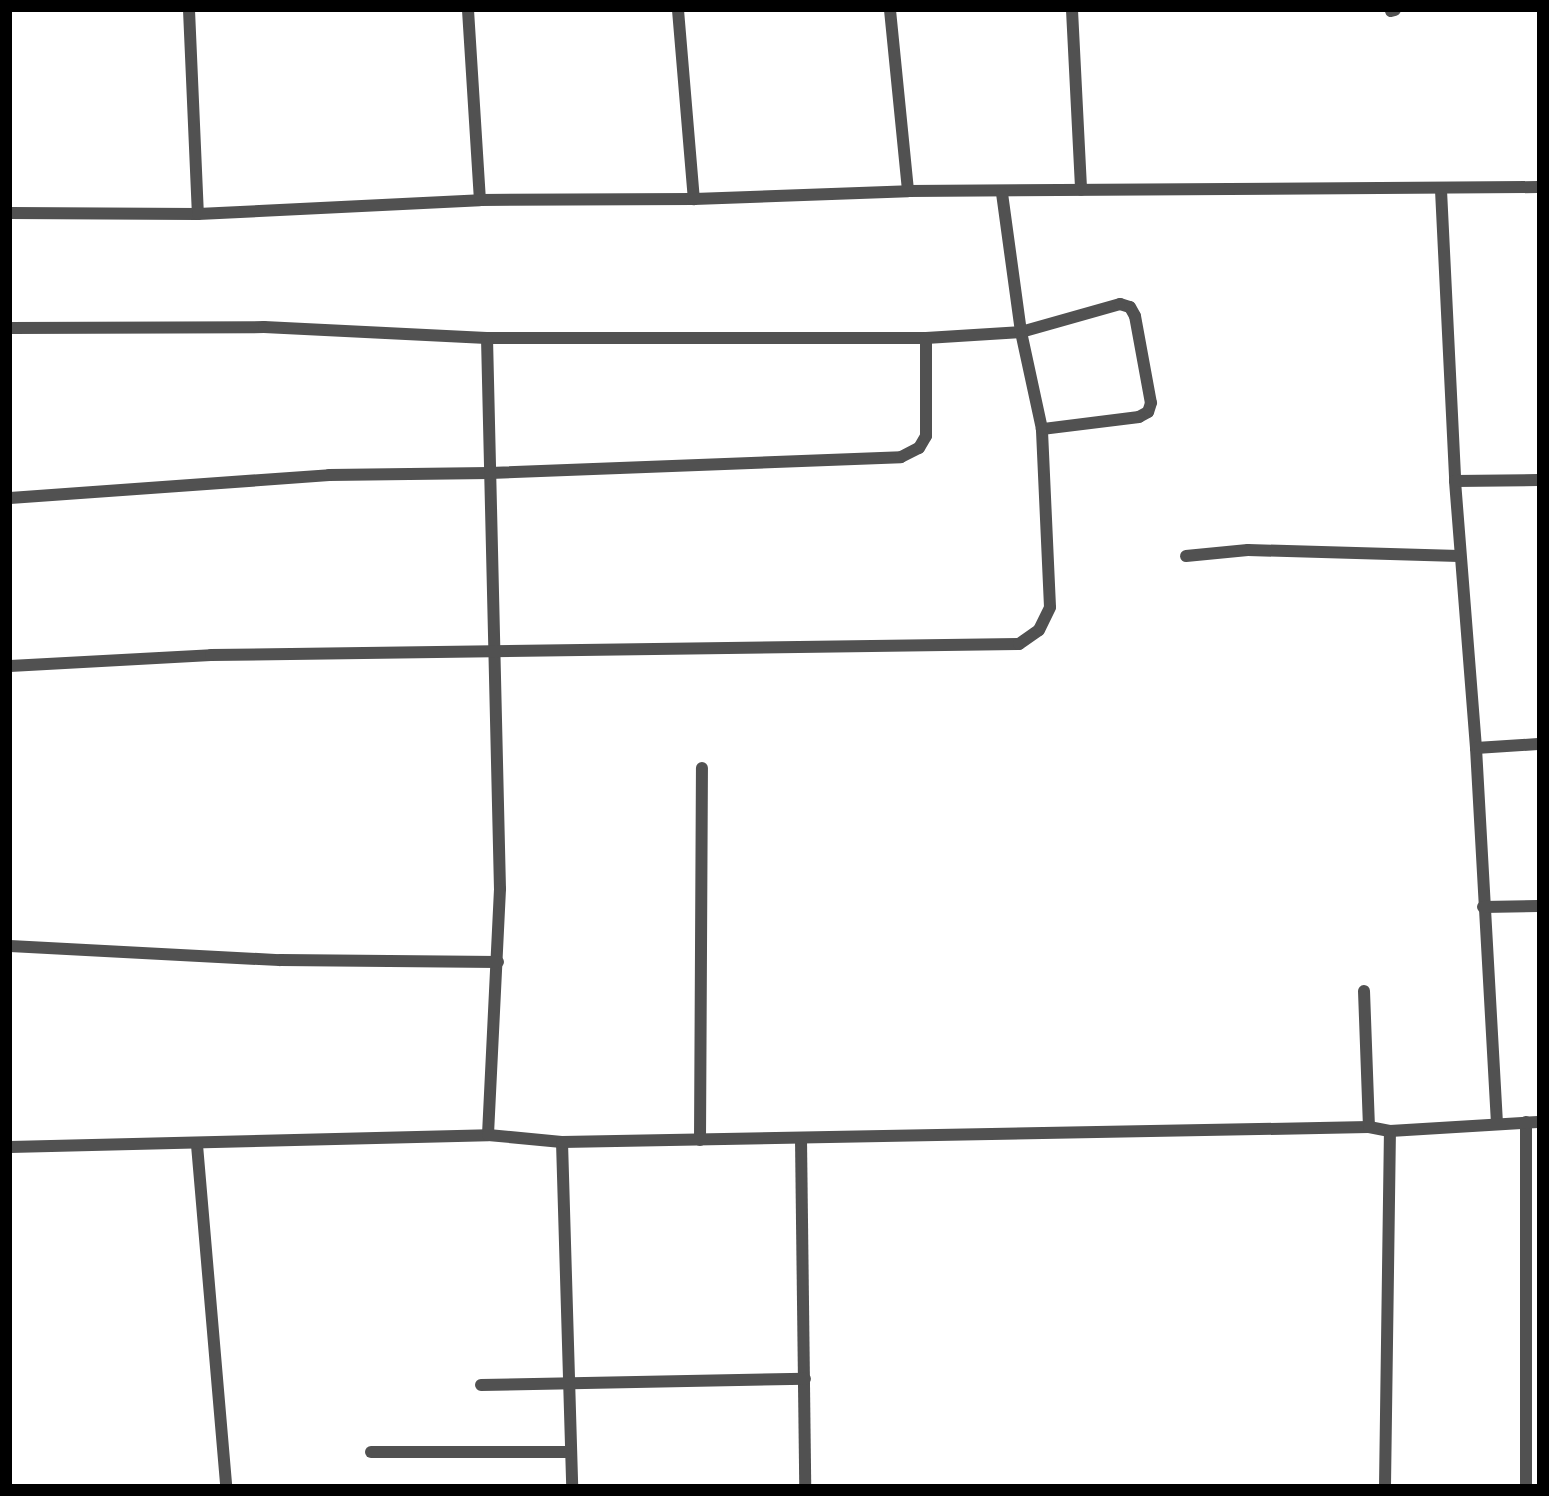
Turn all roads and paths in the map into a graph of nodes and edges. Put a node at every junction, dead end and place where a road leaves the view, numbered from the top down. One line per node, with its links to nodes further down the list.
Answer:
1 (189, 10): 14 (street)
2 (468, 10): 12 (street)
3 (678, 10): 11 (street)
4 (890, 10): 9 (street)
5 (1072, 10): 7 (street)
6 (1539, 187): 8 (street)
7 (1081, 190): 8 (street); 10 (street)
8 (1441, 190): 22 (street)
9 (908, 191): 10 (street); 11 (street)
10 (1002, 193): 16 (street)
11 (694, 199): 12 (street)
12 (480, 200): 14 (street)
13 (10, 213): 14 (street)
14 (198, 214)
15 (10, 327): 17 (street)
16 (1021, 332): 18 (street); 19 (street); 19 (street)
17 (487, 338): 18 (street); 20 (street)
18 (926, 338): 20 (street)
19 (1042, 429): 26 (street)
20 (489, 473): 23 (street); 26 (street)
21 (1539, 480): 22 (street)
22 (1455, 482): 25 (street)
23 (10, 498)
24 (1186, 556): 25 (street)
25 (1459, 556): 29 (street)
26 (495, 653): 27 (street); 34 (street)
27 (10, 666)
28 (1539, 744): 29 (street)
29 (1476, 748): 32 (street)
30 (702, 768): 42 (street)
31 (1539, 906): 32 (street)
32 (1483, 907): 37 (street)
33 (10, 946): 34 (street)
34 (498, 963): 40 (street)
35 (1364, 991): 38 (street)
36 (1532, 1122): 37 (street); 55 (street)
37 (1497, 1123): 39 (street)
38 (1369, 1127): 39 (street); 41 (street)
39 (1390, 1131): 54 (street)
40 (488, 1135): 43 (street); 44 (street)
41 (801, 1139): 42 (street); 46 (street)
42 (700, 1140): 43 (street)
43 (562, 1142): 47 (street)
44 (197, 1145): 45 (street); 51 (street)
45 (10, 1147)
46 (805, 1379): 47 (street); 53 (street)
47 (570, 1381): 48 (street); 50 (street)
48 (481, 1385)
49 (371, 1452): 50 (street)
50 (571, 1452): 52 (street)
51 (226, 1485)
52 (573, 1485)
53 (806, 1485)
54 (1385, 1485)
55 (1526, 1485)

